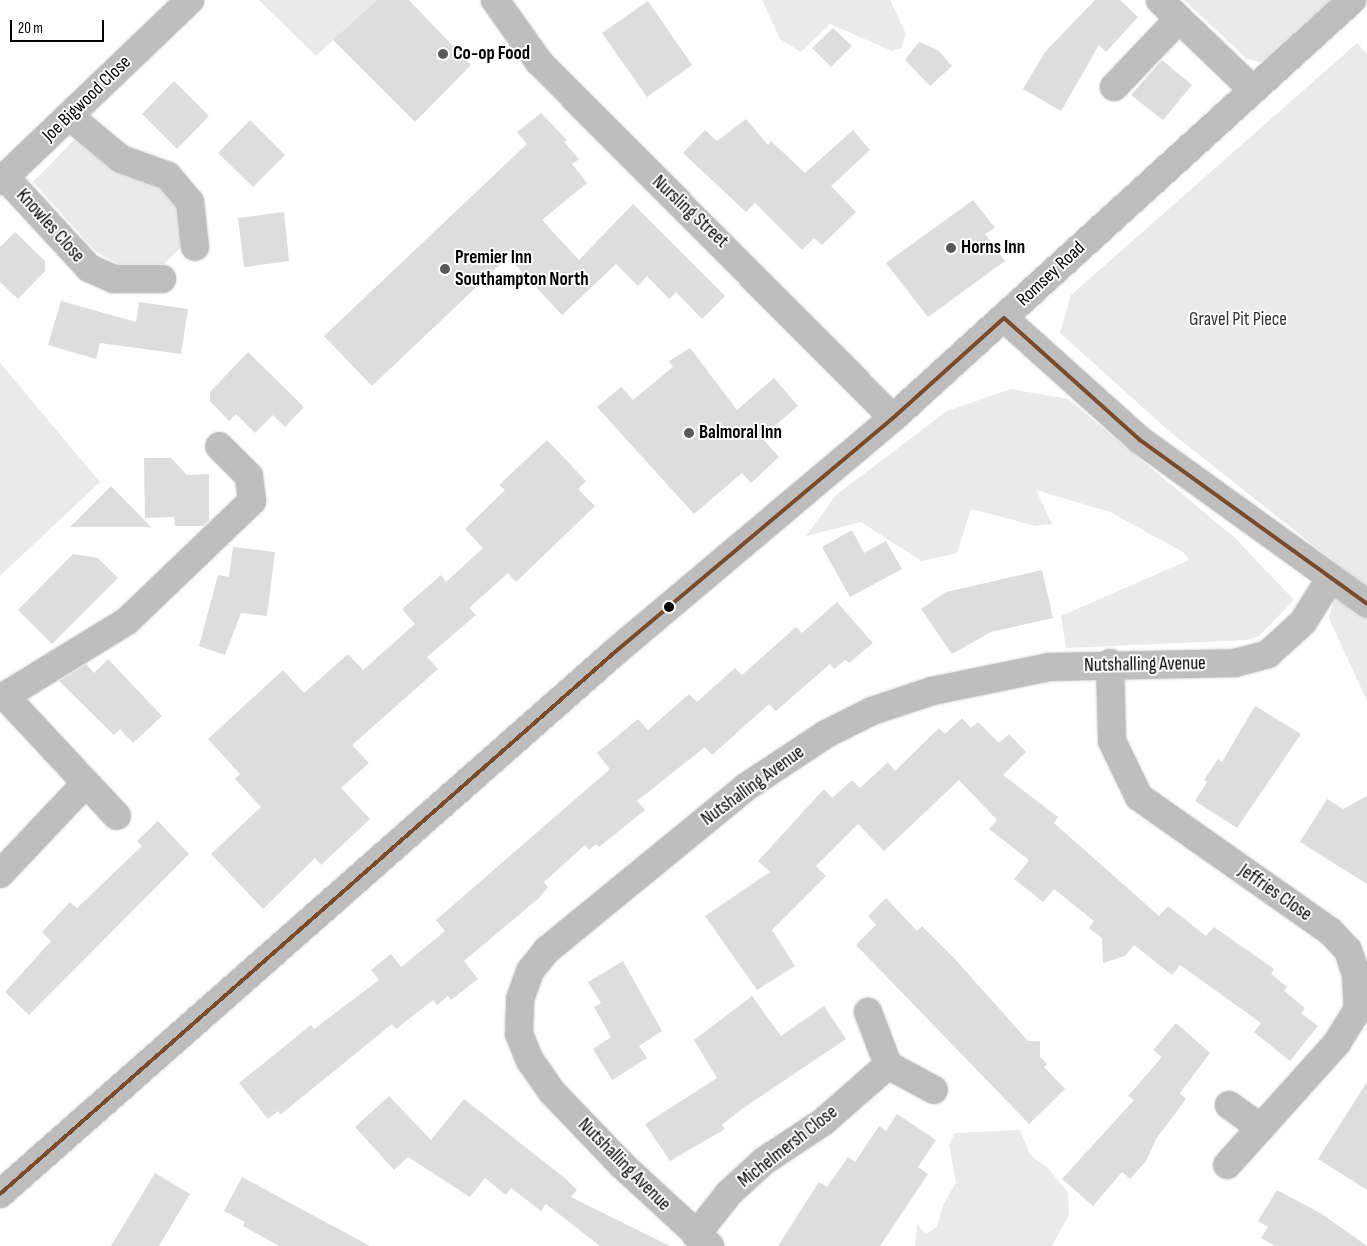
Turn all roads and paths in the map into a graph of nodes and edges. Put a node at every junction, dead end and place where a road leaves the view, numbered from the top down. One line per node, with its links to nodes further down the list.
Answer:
1 (190, 0): 8 (street, Joe Bigwood Close)
2 (495, 0): 13 (street, Nursling Street)
3 (1160, 0): 5 (street)
4 (1352, 0): 7 (main road, Romsey Road)
5 (1179, 19): 6 (street); 7 (street)
6 (1114, 87)
7 (1252, 88): 12 (main road, Romsey Road)
8 (69, 116): 9 (street, Joe Bigwood Close); 10 (street)
9 (2, 179): 11 (street, Knowles Close)
10 (195, 247)
11 (162, 279)
12 (1004, 318): 13 (main road, Romsey Road); 15 (street)
13 (893, 418): 27 (main road, Romsey Road)
14 (219, 446): 18 (street)
15 (1330, 579): 16 (street); 17 (street, Nutshalling Avenue)
16 (1367, 604)
17 (1110, 663): 25 (street, Jeffries Close); 28 (street, Nutshalling Avenue)
18 (86, 783): 19 (street); 20 (street)
19 (118, 816)
20 (0, 874)
21 (868, 1012): 22 (street)
22 (888, 1065): 23 (street); 28 (street, Michelmersh Close)
23 (934, 1090)
24 (1229, 1105): 25 (street)
25 (1262, 1128): 26 (street, Jeffries Close)
26 (1227, 1165)
27 (0, 1194)
28 (703, 1241)

